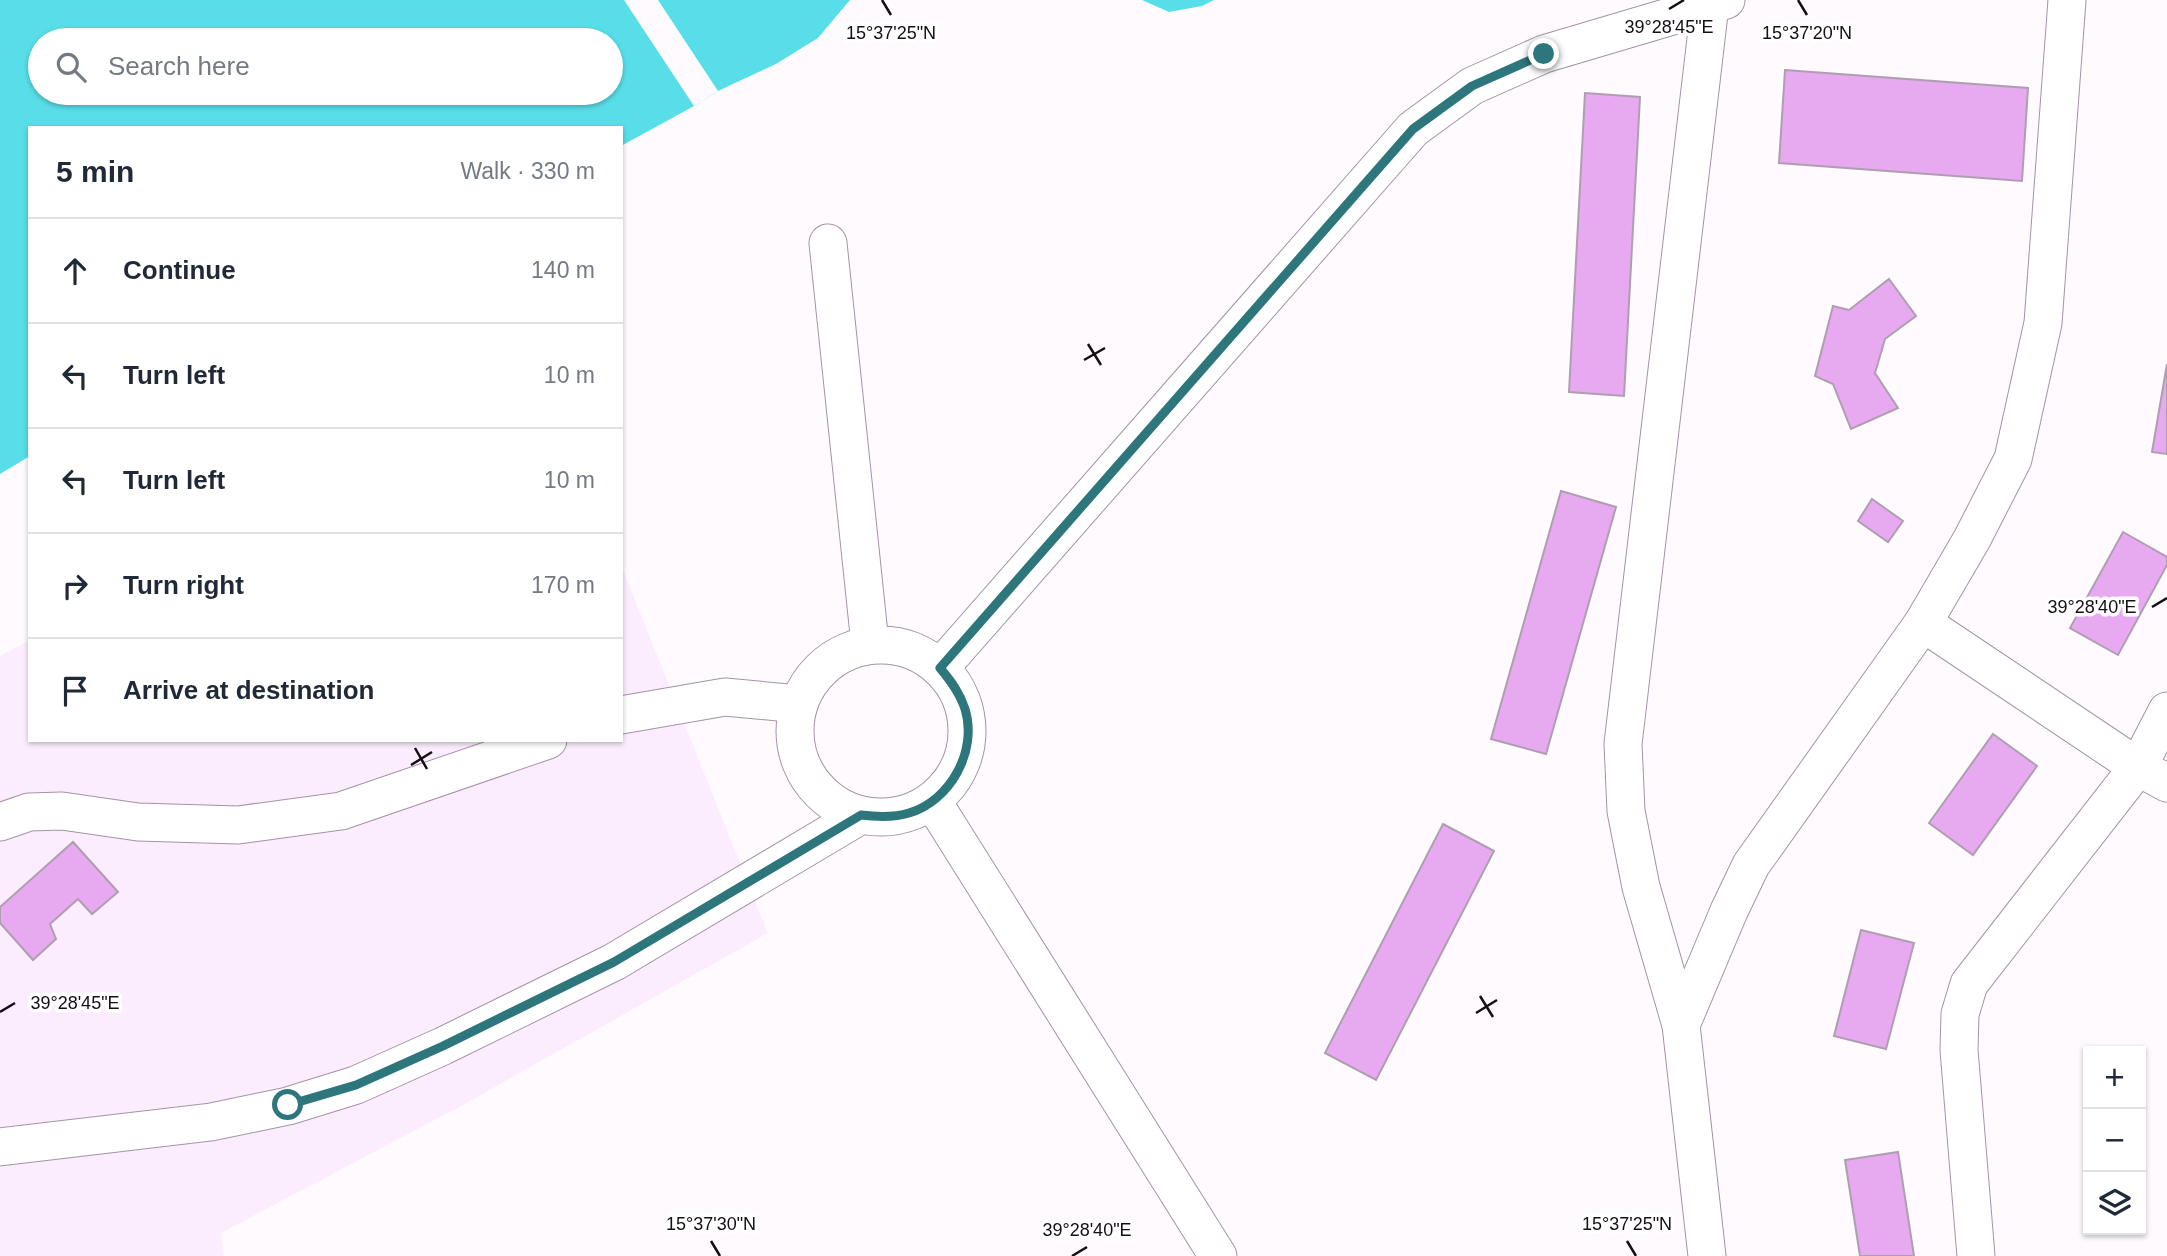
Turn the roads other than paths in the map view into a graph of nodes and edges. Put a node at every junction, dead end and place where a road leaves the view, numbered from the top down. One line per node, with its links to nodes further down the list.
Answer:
1 (2067, 0): 4 (street)
2 (1718, 2): 6 (street); 15 (street)
3 (828, 243): 5 (street)
4 (1923, 623): 11 (street); 15 (street)
5 (870, 644): 6 (street); 7 (street)
6 (940, 668): 12 (street)
7 (799, 704): 9 (street); 13 (street)
8 (2167, 711): 11 (street)
9 (623, 715)
10 (542, 742): 14 (street)
11 (2153, 775): 19 (street)
12 (933, 802): 13 (street); 17 (street)
13 (861, 815): 16 (street)
14 (0, 822)
15 (1681, 1025): 18 (street)
16 (0, 1147)
17 (1218, 1256)
18 (1707, 1256)
19 (1976, 1256)

